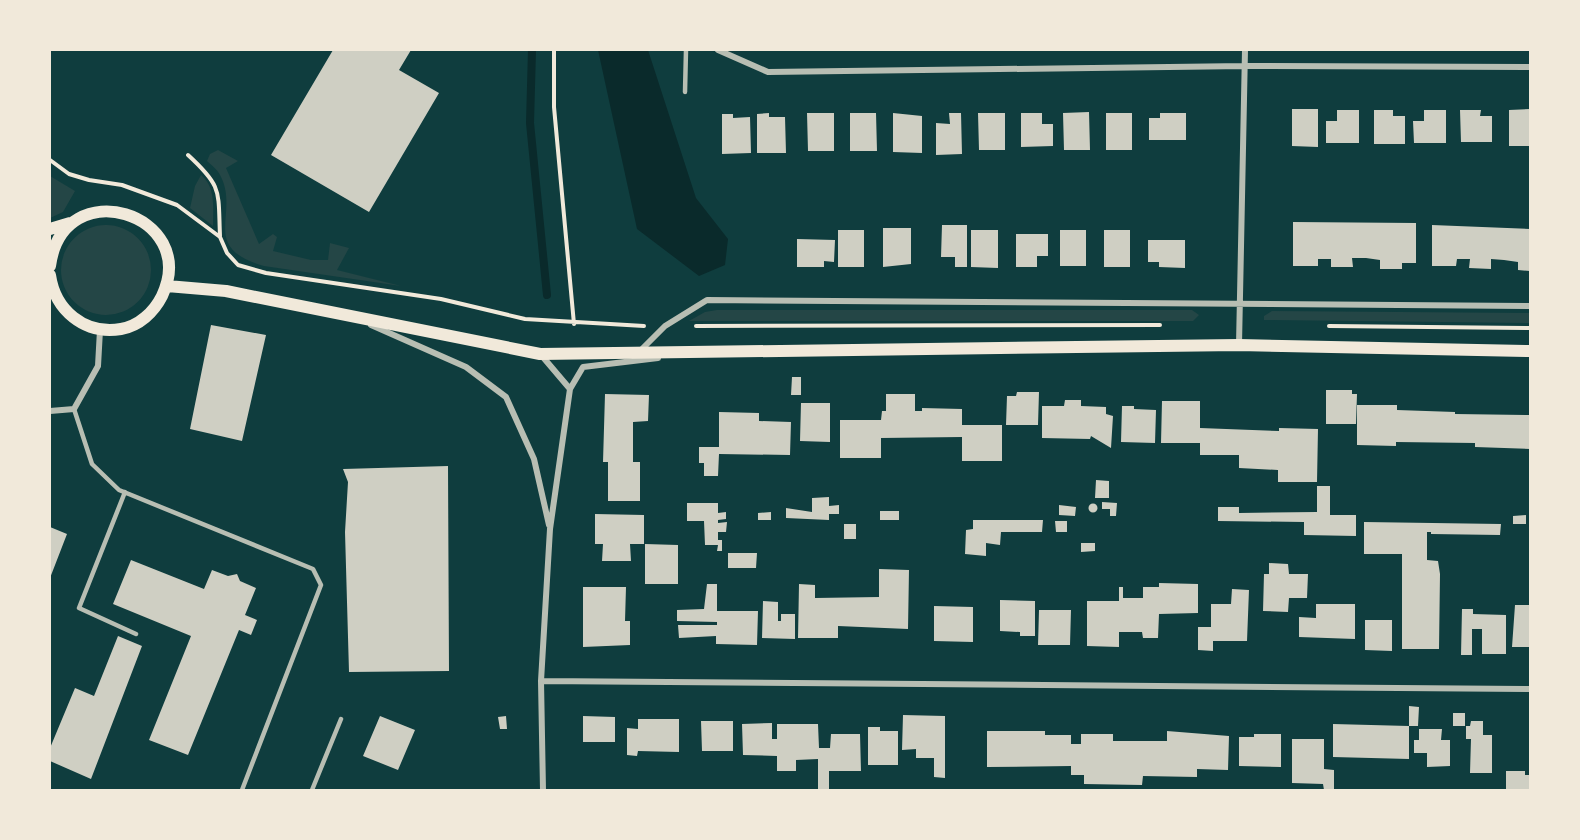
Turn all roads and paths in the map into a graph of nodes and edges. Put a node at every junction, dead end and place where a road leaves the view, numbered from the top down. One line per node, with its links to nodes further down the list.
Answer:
1 (554, 50): 19 (path)
2 (686, 50): 7 (lane)
3 (718, 50): 5 (street)
4 (1245, 50): 5 (street)
5 (1245, 66): 6 (street); 16 (street)
6 (1530, 67)
7 (685, 92)
8 (188, 155): 11 (path)
9 (71, 223): 10 (main road); 12 (main road); 14 (main road)
10 (50, 229)
11 (220, 237)
12 (50, 266)
13 (50, 275): 15 (main road)
14 (167, 286): 18 (main road); 20 (main road)
15 (51, 289): 20 (main road)
16 (1240, 303): 17 (street); 21 (street); 24 (street)
17 (1530, 306)
18 (352, 317): 23 (main road); 30 (street)
19 (574, 324)
20 (100, 330): 27 (street)
21 (1239, 345): 22 (main road); 25 (main road)
22 (1530, 351)
23 (540, 354): 24 (main road); 26 (street)
24 (639, 354): 25 (main road)
25 (693, 354): 26 (street)
26 (570, 390): 30 (street)
27 (74, 409): 28 (street); 29 (lane)
28 (50, 411)
29 (125, 492): 31 (lane); 35 (lane)
30 (550, 529): 32 (street)
31 (136, 634)
32 (541, 681): 33 (street); 37 (street)
33 (1530, 689)
34 (341, 719): 36 (lane)
35 (242, 790)
36 (312, 790)
37 (543, 790)

